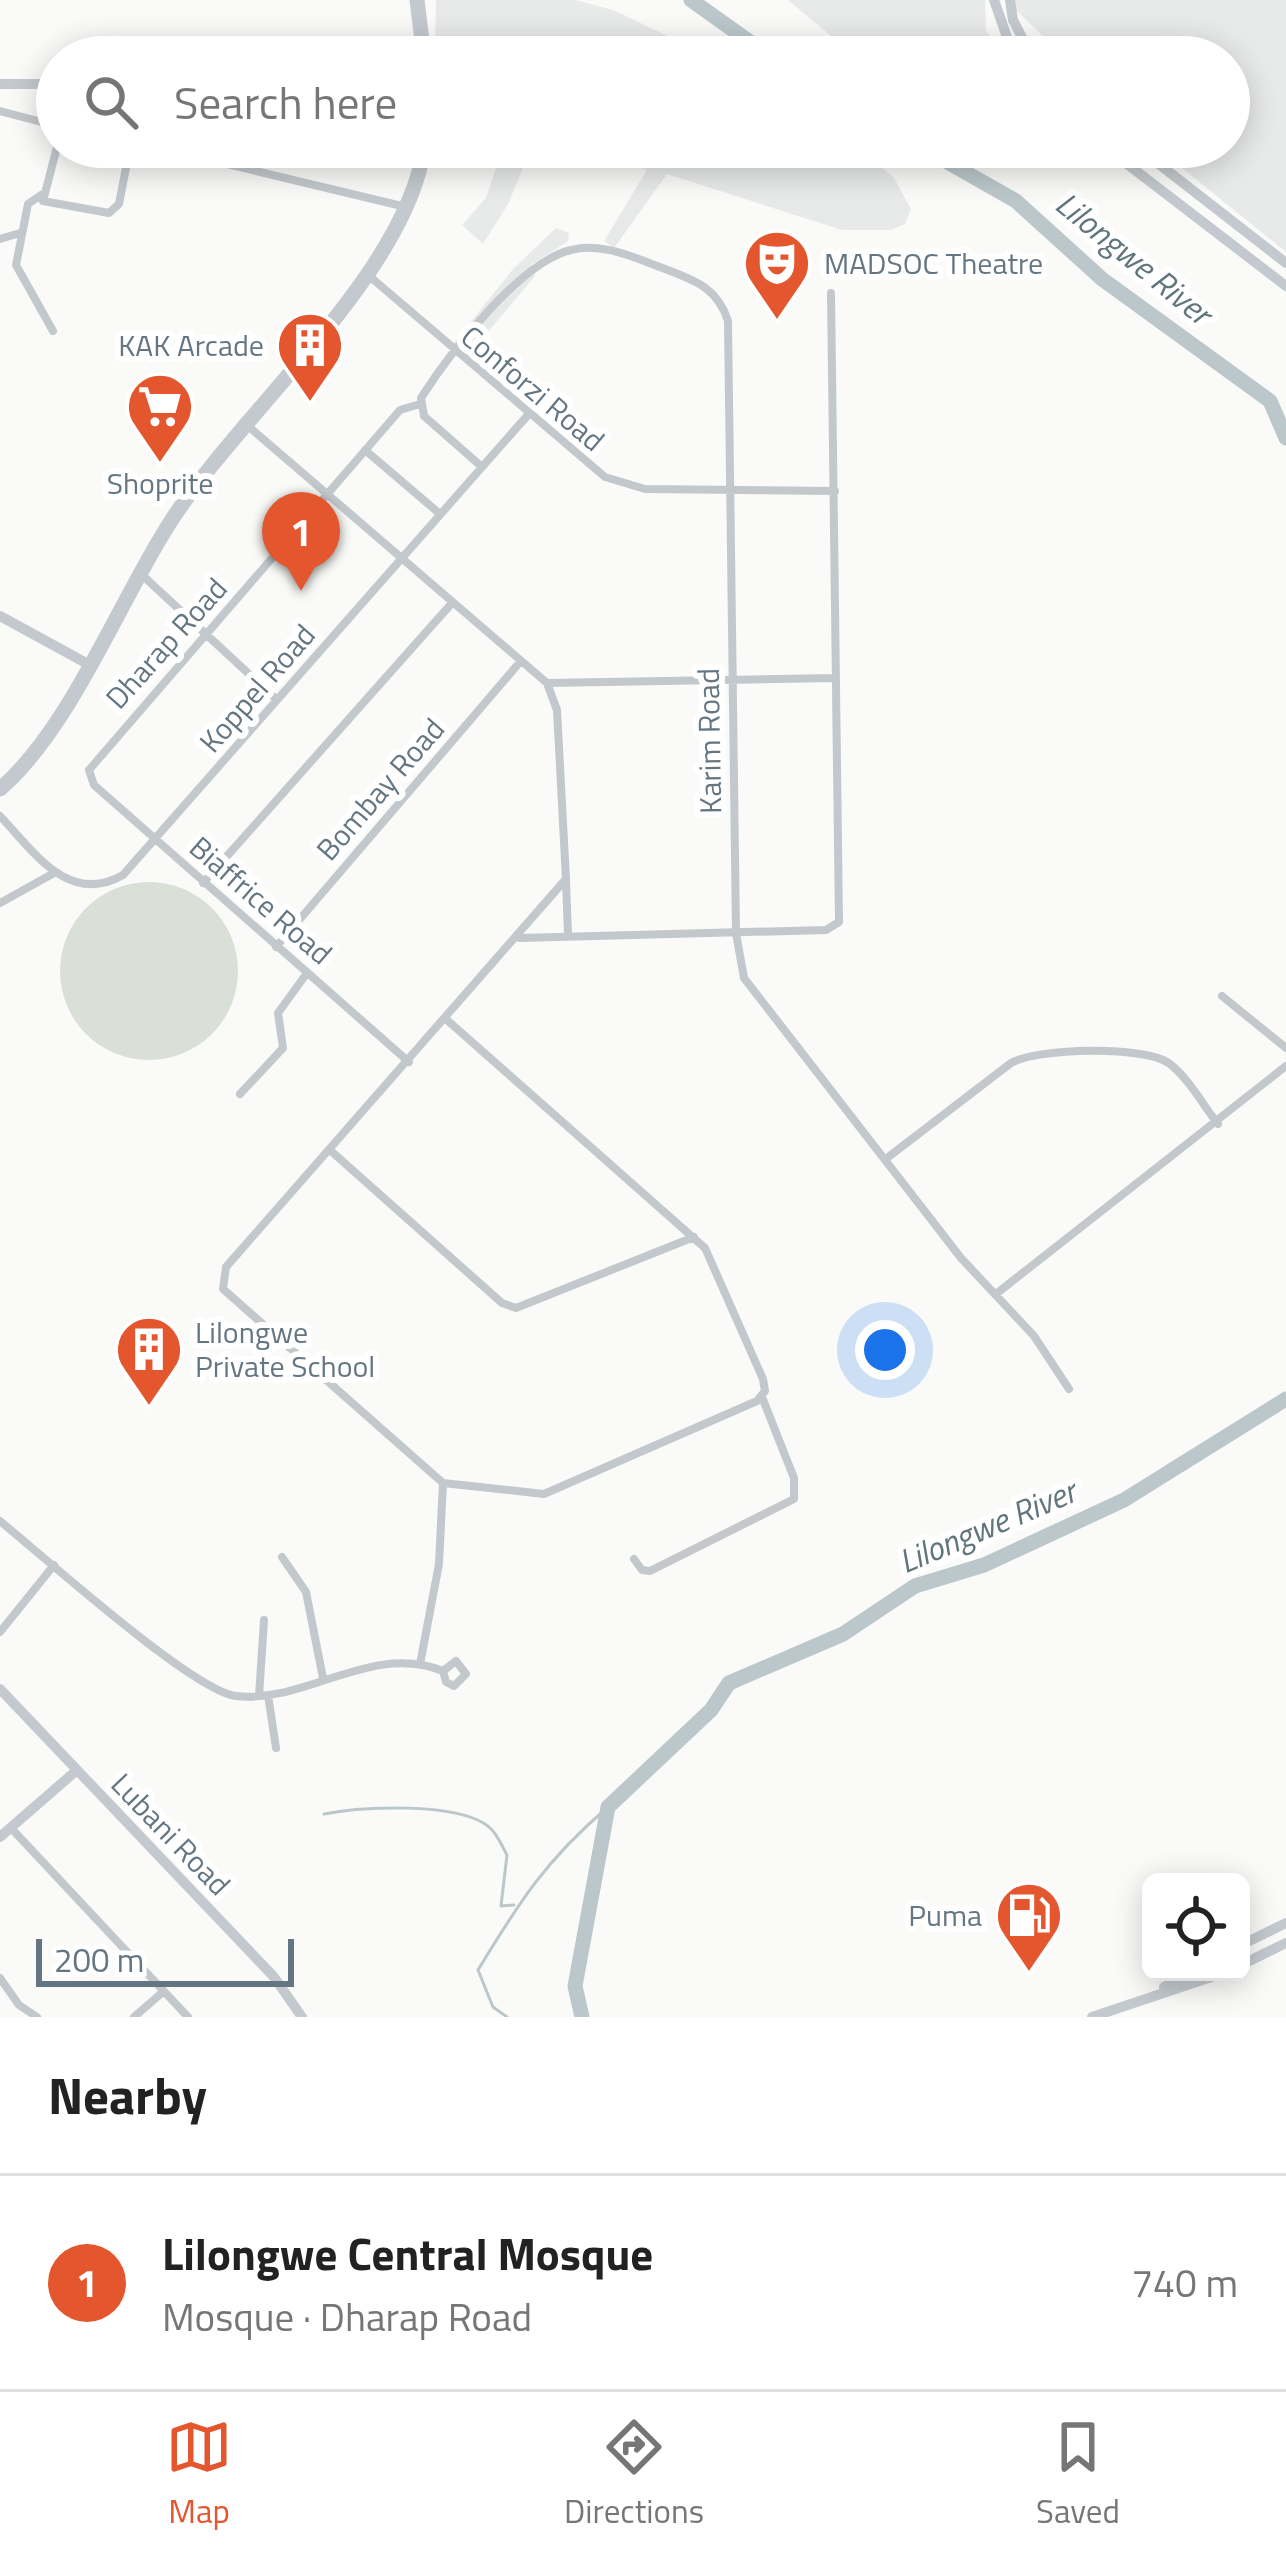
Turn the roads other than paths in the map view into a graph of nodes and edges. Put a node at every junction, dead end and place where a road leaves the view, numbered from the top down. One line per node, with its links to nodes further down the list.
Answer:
1 (417, 0): 4 (highway)
2 (994, 0): 5 (street)
3 (1010, 0): 6 (street)
4 (421, 36)
5 (1004, 36)
6 (1020, 36)
7 (0, 84): 8 (street)
8 (36, 84)
9 (0, 111): 10 (street)
10 (36, 120)
11 (50, 168): 17 (street)
12 (125, 168): 17 (street)
13 (257, 168): 18 (street)
14 (418, 168): 18 (highway)
15 (1132, 168): 23 (street)
16 (1164, 168): 21 (street)
17 (41, 195): 19 (street)
18 (407, 207): 22 (highway)
19 (22, 232): 20 (street); 25 (street)
20 (0, 238)
21 (1286, 263)
22 (367, 274): 26 (street, Conforzi Road); 29 (highway)
23 (1286, 286)
24 (831, 293): 33 (street)
25 (53, 331)
26 (457, 355): 27 (street, Karim Road); 28 (street, Conforzi Road); 32 (street, Karim Road)
27 (421, 404): 30 (street, Dharap Road); 31 (street)
28 (527, 416): 31 (street, Koppel Road); 32 (street, Conforzi Road)
29 (246, 424): 34 (street); 37 (highway)
30 (365, 450): 34 (street, Dharap Road); 35 (street)
31 (482, 466): 35 (street, Koppel Road)
32 (728, 489): 33 (street, Conforzi Road); 44 (street, Karim Road)
33 (835, 491): 43 (street)
34 (328, 493): 36 (street); 40 (street, Dharap Road)
35 (440, 514): 36 (street, Koppel Road)
36 (401, 559): 38 (street); 46 (street, Koppel Road)
37 (140, 573): 40 (street); 42 (highway)
38 (452, 603): 41 (street); 53 (street)
39 (0, 616): 42 (street)
40 (205, 635): 46 (street); 47 (street, Dharap Road)
41 (520, 662): 45 (street); 58 (street, Bombay Road)
42 (88, 664): 48 (highway)
43 (836, 677): 44 (street); 55 (street)
44 (731, 679): 45 (street); 55 (street, Karim Road)
45 (547, 683): 52 (street)
46 (277, 700): 50 (street, Koppel Road)
47 (89, 770): 50 (street, Biaffrice Road)
48 (0, 789)
49 (0, 816): 51 (street)
50 (158, 841): 51 (street, Koppel Road); 53 (street, Biaffrice Road)
51 (54, 873): 54 (street)
52 (566, 880): 56 (street); 57 (street)
53 (203, 883): 58 (street, Biaffrice Road)
54 (0, 902)
55 (736, 933): 56 (street); 68 (street, Karim Road)
56 (568, 935): 57 (street)
57 (519, 938): 61 (street)
58 (276, 947): 59 (street, Biaffrice Road)
59 (307, 973): 63 (street, Biaffrice Road); 65 (street)
60 (1222, 996): 62 (street)
61 (447, 1020): 63 (street); 69 (street)
62 (1286, 1048)
63 (410, 1062): 67 (street)
64 (1286, 1066): 66 (street)
65 (240, 1094)
66 (1218, 1124): 68 (street); 70 (street)
67 (331, 1151): 69 (street); 73 (street)
68 (887, 1158): 70 (street, Karim Road)
69 (694, 1237): 72 (street)
70 (996, 1294): 71 (street, Karim Road)
71 (1070, 1389)
72 (762, 1397): 73 (street); 76 (street)
73 (442, 1483): 80 (street)
74 (0, 1521): 77 (street)
75 (281, 1557): 82 (street)
76 (634, 1559)
77 (54, 1565): 79 (street); 84 (street)
78 (264, 1620): 84 (street)
79 (0, 1632)
80 (420, 1664): 81 (street); 82 (street)
81 (442, 1671)
82 (323, 1678): 84 (street)
83 (0, 1689): 86 (street, Lubani Road)
84 (264, 1695): 85 (street)
85 (276, 1748)
86 (76, 1769): 87 (street); 101 (street, Lubani Road)
87 (10, 1828): 88 (street); 96 (street)
88 (0, 1837)
89 (1286, 1923): 90 (street)
90 (1250, 1941)
91 (1286, 1943): 92 (street)
92 (1250, 1961)
93 (0, 1978): 98 (street)
94 (1175, 1981): 97 (street)
95 (1197, 1981): 97 (street)
96 (164, 1991): 99 (street); 100 (street)
97 (1151, 1995): 102 (street)
98 (37, 2017)
99 (134, 2017)
100 (188, 2017)
101 (302, 2017)
102 (1092, 2017)

